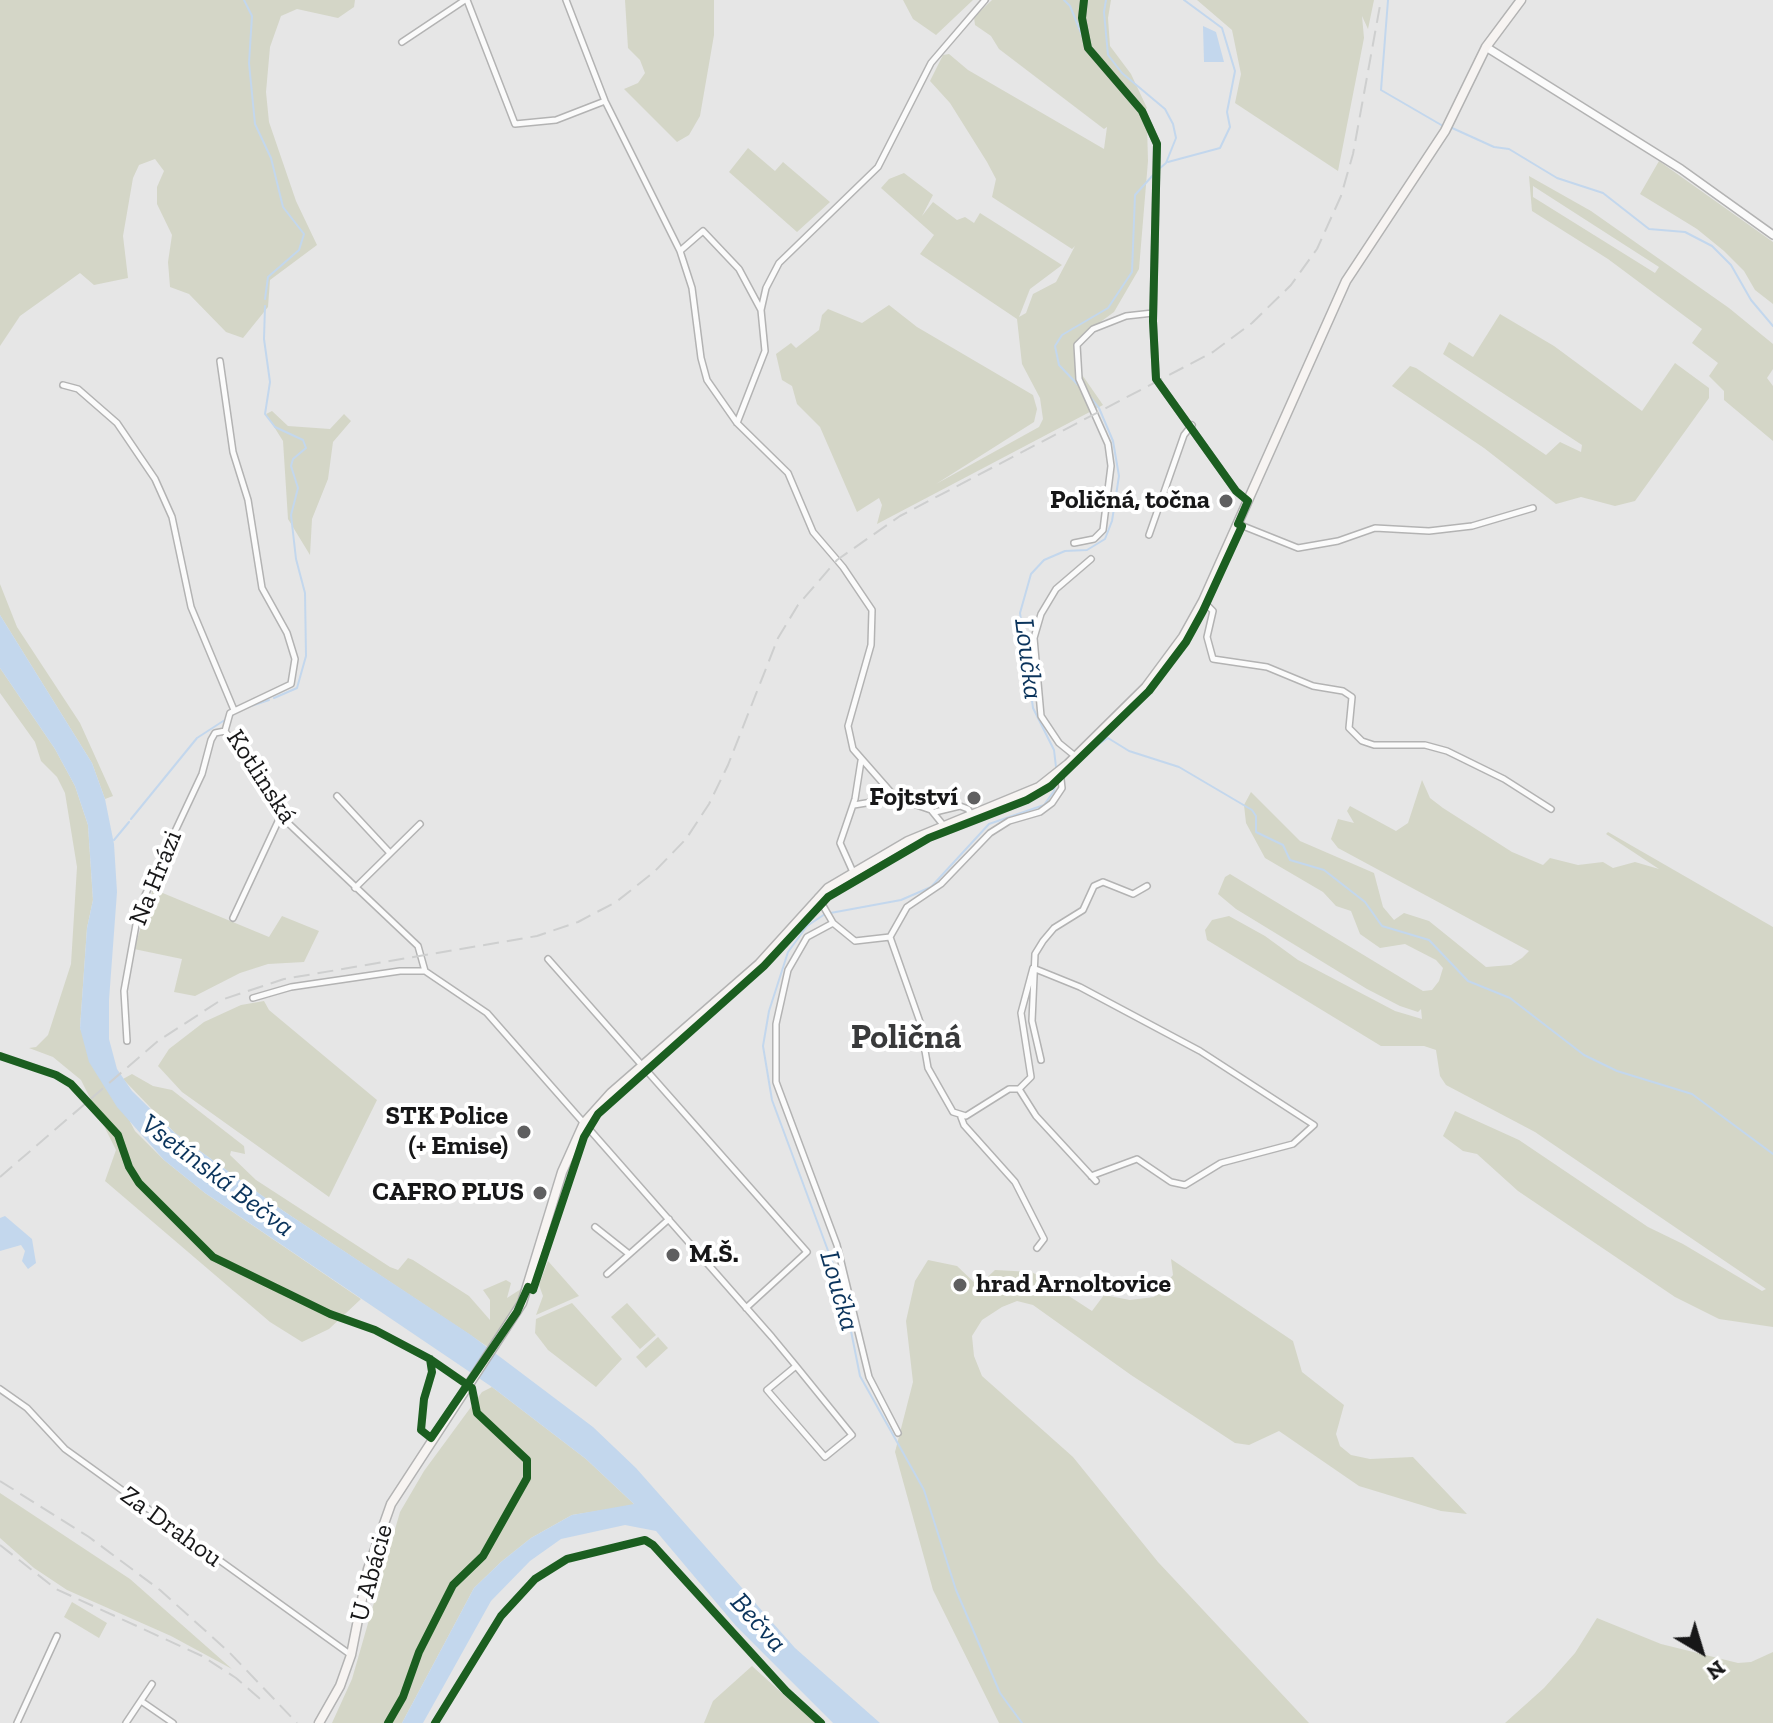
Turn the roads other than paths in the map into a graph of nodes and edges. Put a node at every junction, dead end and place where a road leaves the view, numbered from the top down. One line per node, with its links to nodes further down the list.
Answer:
1 (466, 0): 6 (street); 8 (street)
2 (566, 0): 8 (street)
3 (985, 0): 11 (street)
4 (1084, 0): 12 (street)
5 (1521, 0): 7 (main road)
6 (402, 42)
7 (1486, 47): 9 (street); 17 (main road)
8 (605, 101): 10 (street)
9 (1773, 235)
10 (680, 251): 11 (street); 15 (street)
11 (761, 310): 15 (street)
12 (1153, 313): 16 (street); 21 (street)
13 (220, 361): 24 (street, Kotlinská)
14 (63, 385): 24 (street)
15 (737, 423): 27 (street)
16 (1192, 425): 17 (street); 20 (street)
17 (1248, 501): 19 (main road)
18 (1533, 508): 19 (street)
19 (1238, 524): 23 (main road)
20 (1149, 535)
21 (1074, 543)
22 (1091, 559): 26 (street)
23 (1203, 601): 26 (main road); 32 (street)
24 (234, 710): 25 (street, Kotlinská)
25 (225, 731): 34 (street, Kotlinská); 50 (street, Na Hrázi)
26 (1076, 756): 28 (main road)
27 (861, 761): 30 (street); 31 (street)
28 (1060, 771): 35 (main road); 45 (street)
29 (337, 796): 38 (street)
30 (896, 798): 31 (street); 33 (street)
31 (852, 805): 39 (street)
32 (1551, 809)
33 (934, 813): 35 (street); 37 (street)
34 (281, 815): 41 (street, Kotlinská); 43 (street)
35 (972, 816): 37 (main road)
36 (420, 824): 38 (street)
37 (944, 826): 39 (main road)
38 (390, 853): 41 (street)
39 (853, 872): 42 (main road)
40 (1147, 886): 47 (street)
41 (354, 888): 48 (street, Kotlinská)
42 (818, 897): 44 (street); 52 (main road)
43 (233, 918)
44 (832, 920): 45 (street); 64 (street)
45 (890, 937): 54 (street)
46 (548, 959): 52 (street)
47 (1033, 968): 51 (street); 53 (street); 53 (street)
48 (425, 971): 49 (street); 55 (street)
49 (253, 998)
50 (127, 1041)
51 (1041, 1060)
52 (642, 1066): 55 (main road); 61 (street)
53 (1019, 1089): 54 (street)
54 (961, 1117): 58 (street)
55 (584, 1123): 56 (street); 66 (main road, U Abácie)
56 (669, 1219): 59 (street); 61 (street)
57 (595, 1227): 59 (street)
58 (1037, 1248)
59 (629, 1254): 60 (street)
60 (607, 1274)
61 (746, 1308): 62 (street)
62 (796, 1366): 62 (street)
63 (0, 1389): 66 (street, Za Drahou)
64 (898, 1433)
65 (57, 1636): 70 (street)
66 (351, 1655): 69 (main road, U Abácie)
67 (152, 1684): 68 (street)
68 (141, 1701): 71 (street); 72 (street)
69 (320, 1721)
70 (17, 1723)
71 (126, 1723)
72 (173, 1723)

